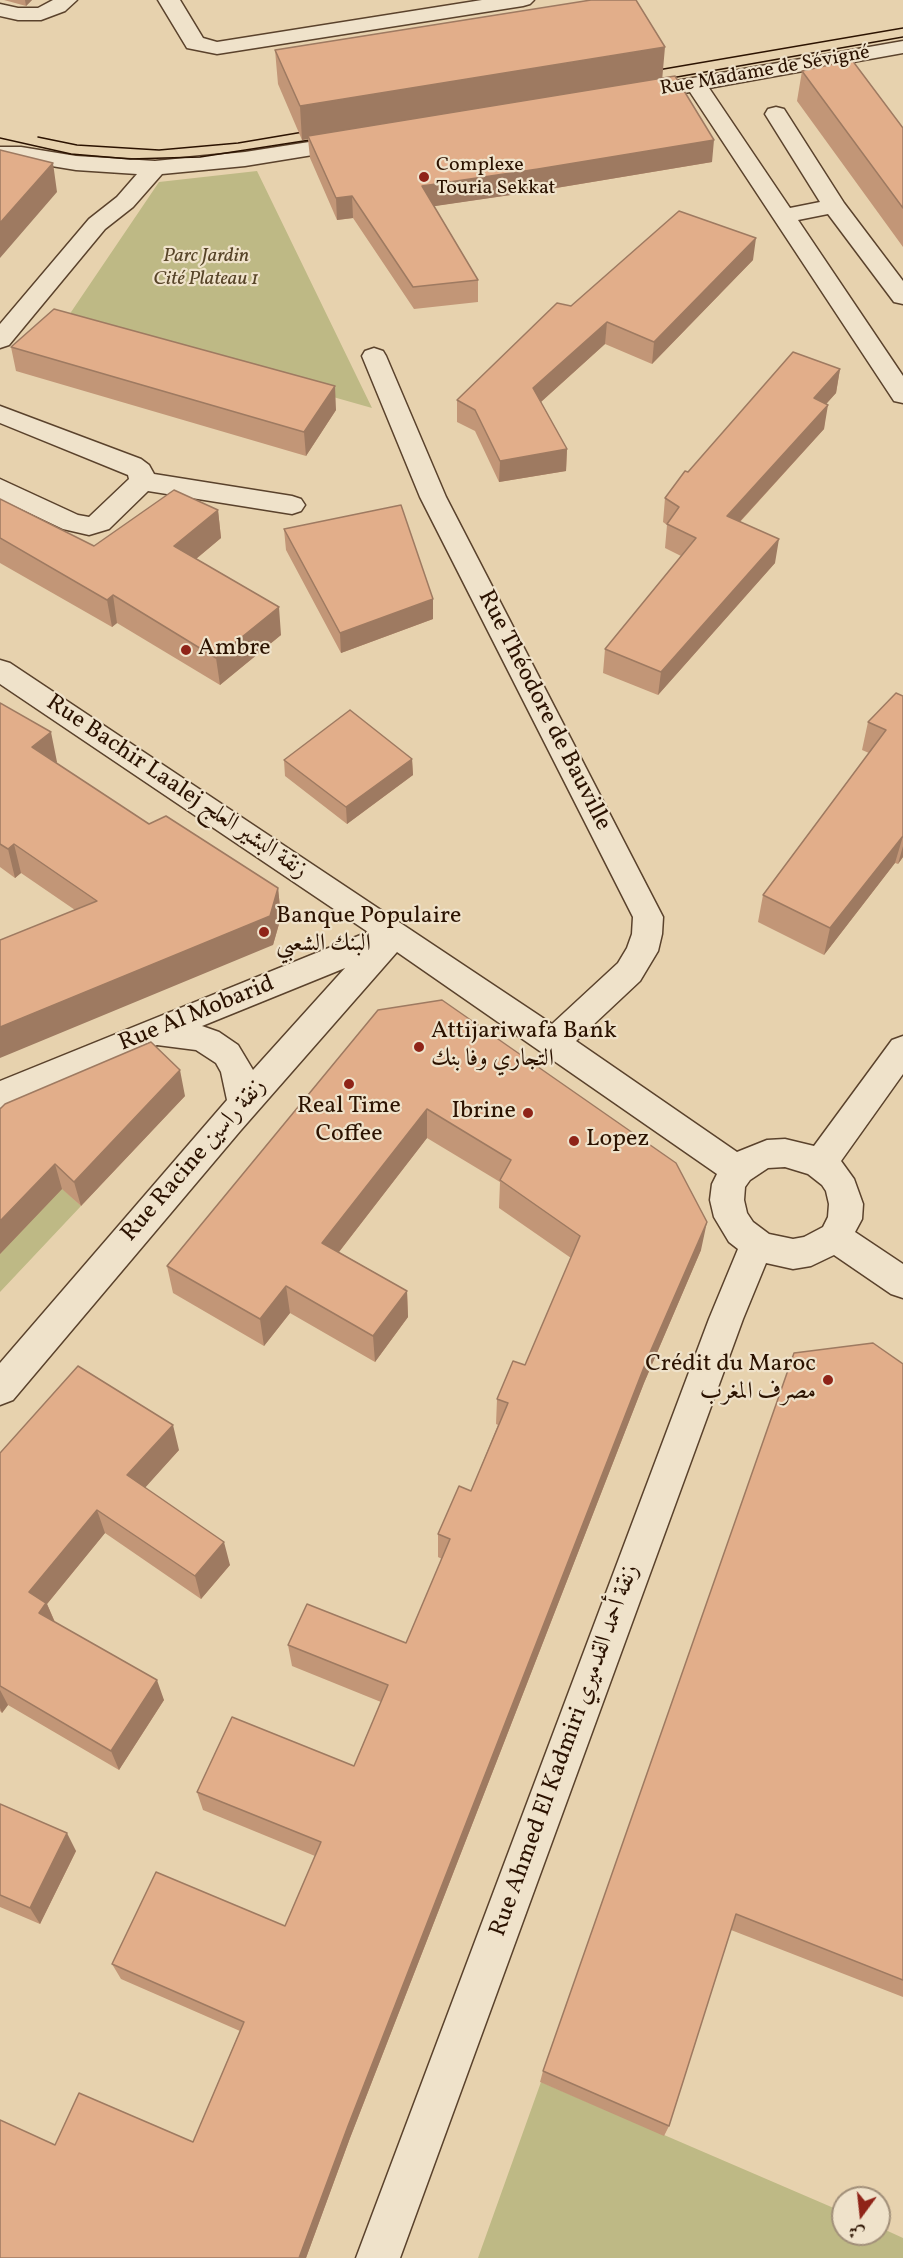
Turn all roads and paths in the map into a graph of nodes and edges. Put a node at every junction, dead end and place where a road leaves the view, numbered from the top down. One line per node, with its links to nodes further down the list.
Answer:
1 (66, 0): 4 (street)
2 (169, 0): 3 (street)
3 (523, 0)
4 (0, 10)
5 (903, 47): 6 (street, Rue Madame de Sévigné)
6 (696, 85): 7 (street, Rue Madame de Sévigné); 14 (street)
7 (614, 98)
8 (776, 114): 13 (street)
9 (369, 139): 12 (street)
10 (11, 154): 11 (street)
11 (48, 159): 12 (street); 15 (street)
12 (155, 168): 15 (street)
13 (834, 206): 14 (street); 16 (street)
14 (783, 216): 20 (street)
15 (97, 224): 17 (street)
16 (903, 297)
17 (0, 339)
18 (903, 349): 20 (street)
19 (374, 356): 29 (street, Rue Théodore de Bauville)
20 (881, 363): 21 (street)
21 (903, 395)
22 (0, 414): 23 (street)
23 (142, 481): 24 (street); 25 (street)
24 (0, 488)
25 (292, 506)
26 (0, 670): 27 (street, Rue Bachir Laalej زنقة البشير العلج)
27 (393, 935): 28 (street, Rue Al Mobarid); 29 (street, Rue Bachir Laalej زنقة البشير العلج); 32 (street, Rue Racine زنقة راسين)
28 (156, 1032): 31 (street, Rue Al Mobarid); 32 (street)
29 (554, 1042): 34 (street, Rue Bachir Laalej زنقة البشير العلج)
30 (903, 1049): 33 (street)
31 (0, 1095)
32 (244, 1104): 38 (street, Rue Racine زنقة راسين)
33 (820, 1164): 34 (street); 35 (street)
34 (738, 1170): 36 (street)
35 (835, 1237): 36 (street); 37 (street)
36 (757, 1244): 39 (street, Rue Ahmed El Kadmiri زنقة أحمد القدميري)
37 (903, 1282)
38 (0, 1389)
39 (378, 2258)

